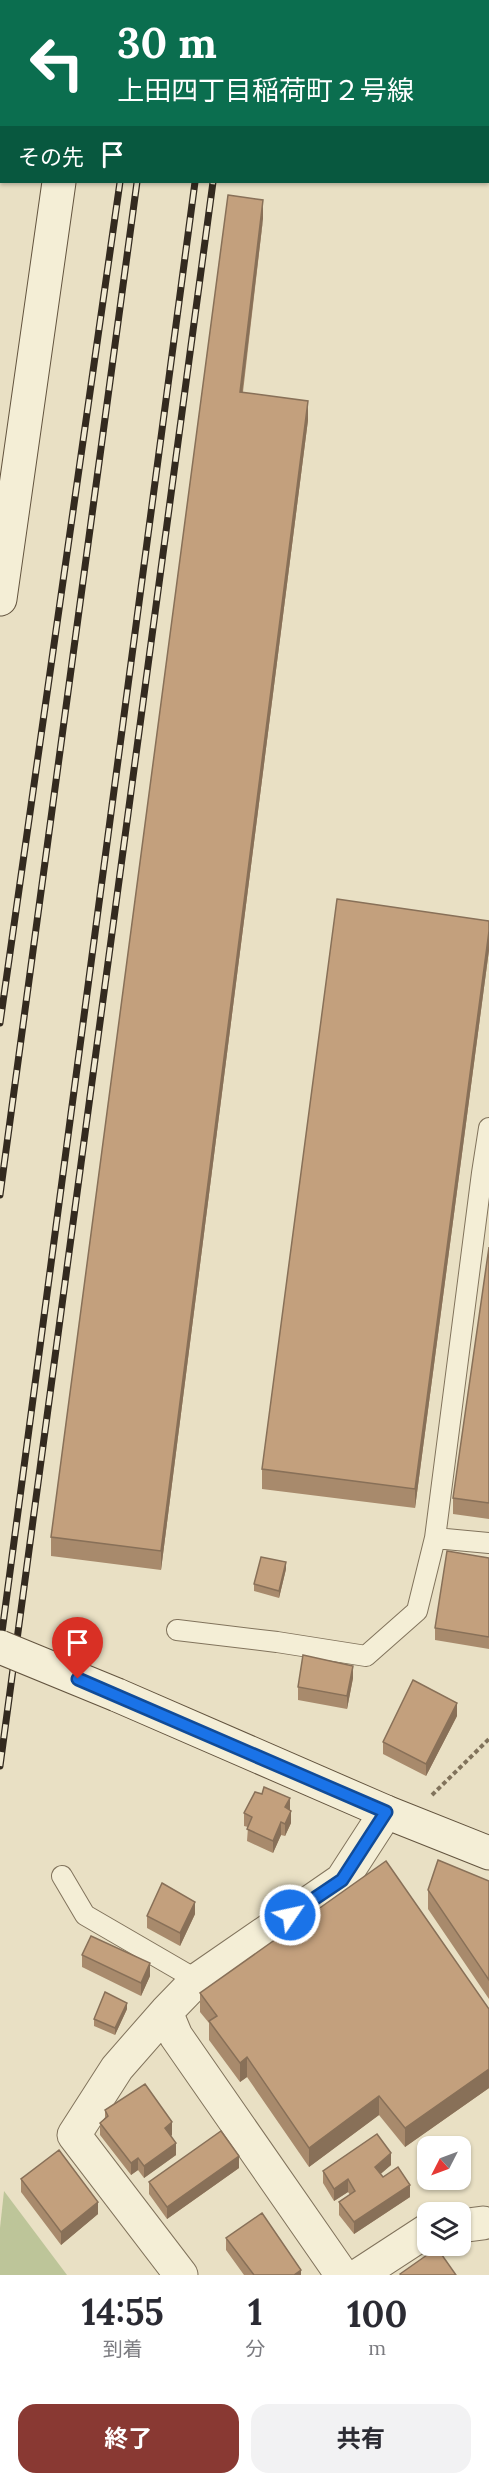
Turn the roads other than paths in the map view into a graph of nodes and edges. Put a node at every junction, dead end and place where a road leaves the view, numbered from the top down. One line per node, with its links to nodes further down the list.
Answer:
1 (59, 183): 2 (street)
2 (0, 599)
3 (489, 1128): 4 (lane)
4 (485, 1173): 5 (lane)
5 (435, 1538): 6 (lane); 7 (lane)
6 (489, 1543)
7 (177, 1630)
8 (0, 1647): 9 (street, bridge)
9 (386, 1812): 10 (street); 12 (street)
10 (489, 1853)
11 (62, 1876): 12 (lane)
12 (197, 1980): 13 (street)
13 (166, 2012): 15 (street); 16 (street)
14 (417, 2237): 17 (street)
15 (181, 2275)
16 (342, 2275)
17 (359, 2275)

